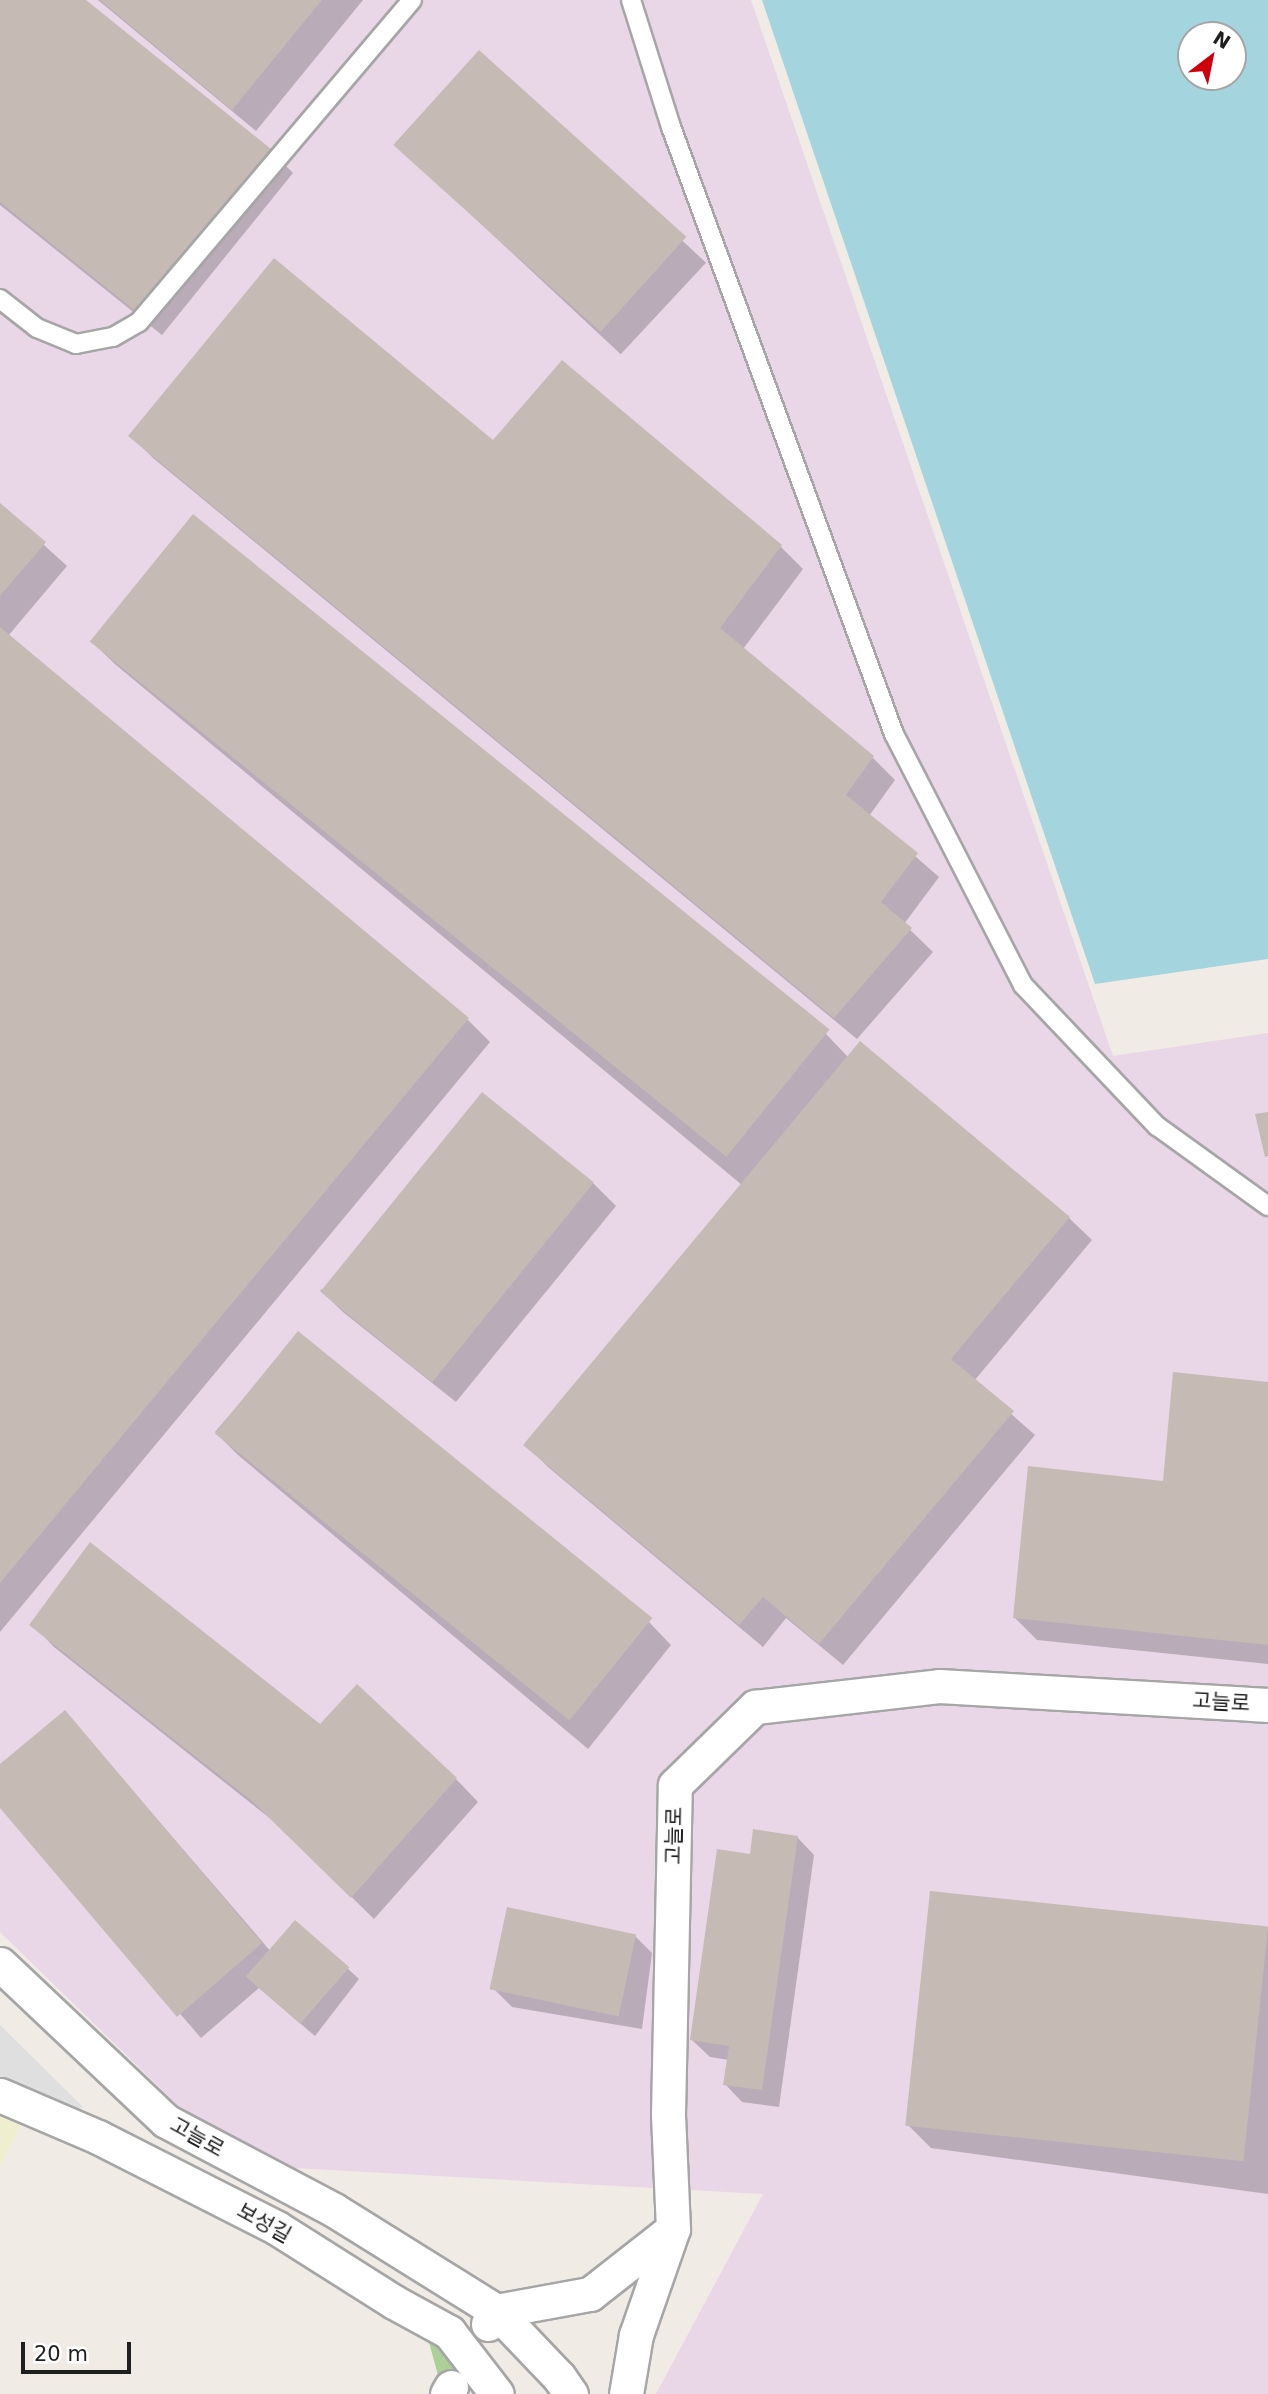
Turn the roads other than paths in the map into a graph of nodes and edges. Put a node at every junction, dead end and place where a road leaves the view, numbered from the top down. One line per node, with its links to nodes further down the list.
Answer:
1 (412, 0): 3 (lane)
2 (631, 0): 4 (lane)
3 (0, 299)
4 (1268, 1206)
5 (1268, 1705): 8 (street, 고늘로)
6 (0, 1964): 9 (street, 고늘로)
7 (0, 2095): 10 (street, 보성길)
8 (673, 2229): 9 (street); 12 (street)
9 (491, 2319): 11 (street, 고늘로)
10 (497, 2394)
11 (571, 2394)
12 (626, 2394)

